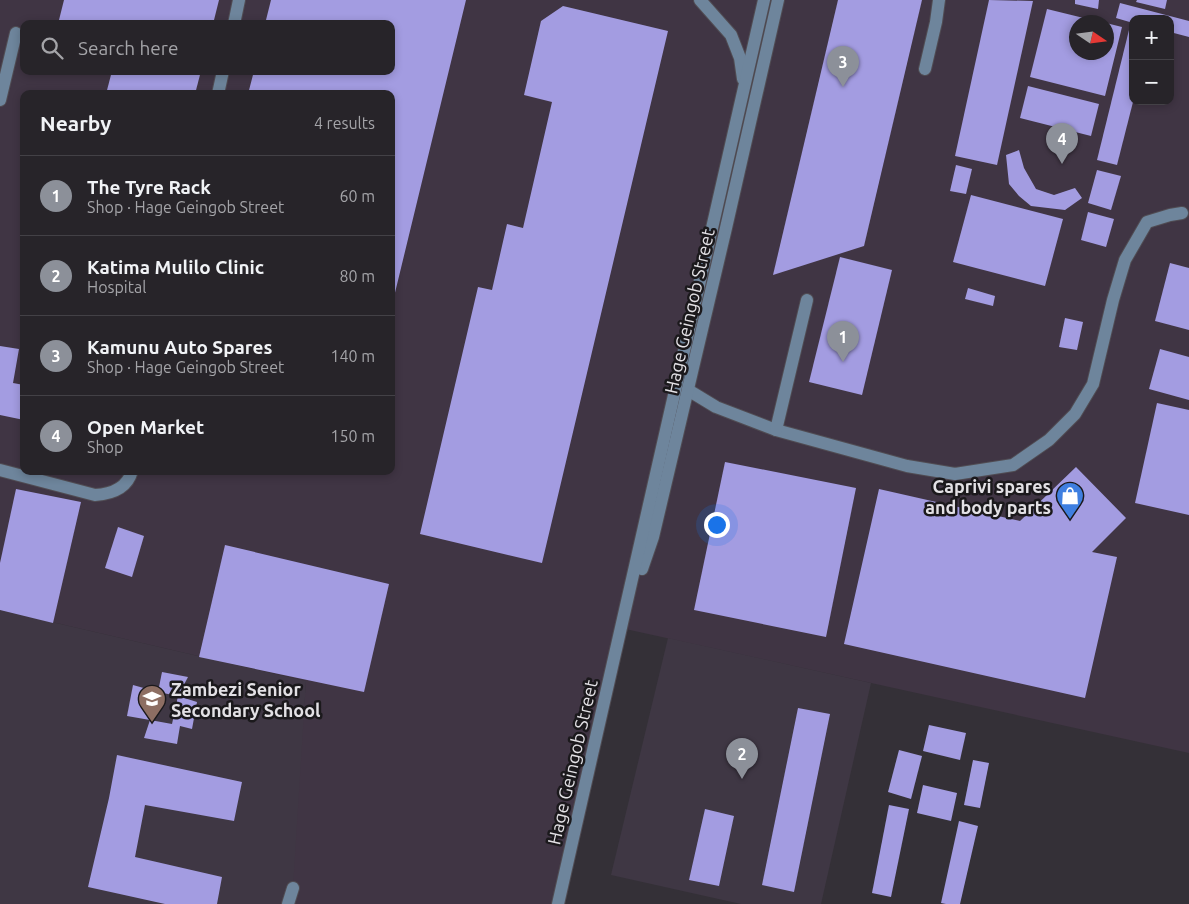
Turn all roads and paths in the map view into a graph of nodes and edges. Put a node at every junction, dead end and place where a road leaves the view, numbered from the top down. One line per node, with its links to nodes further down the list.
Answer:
1 (239, 0): 6 (street)
2 (700, 0): 10 (street)
3 (764, 0): 10 (street, Hage Geingob Street)
4 (778, 0): 15 (street, Hage Geingob Street)
5 (940, 0): 8 (street)
6 (235, 20)
7 (16, 33): 12 (street)
8 (925, 69)
9 (222, 75): 11 (street)
10 (745, 87): 19 (street, Hage Geingob Street)
11 (219, 90)
12 (0, 100)
13 (1182, 213): 16 (street)
14 (807, 300): 16 (street)
15 (688, 390): 16 (street); 19 (street, Hage Geingob Street)
16 (776, 430)
17 (0, 470): 18 (street)
18 (131, 475)
19 (621, 628): 22 (street, Hage Geingob Street)
20 (293, 888): 21 (street)
21 (288, 904)
22 (558, 904)

